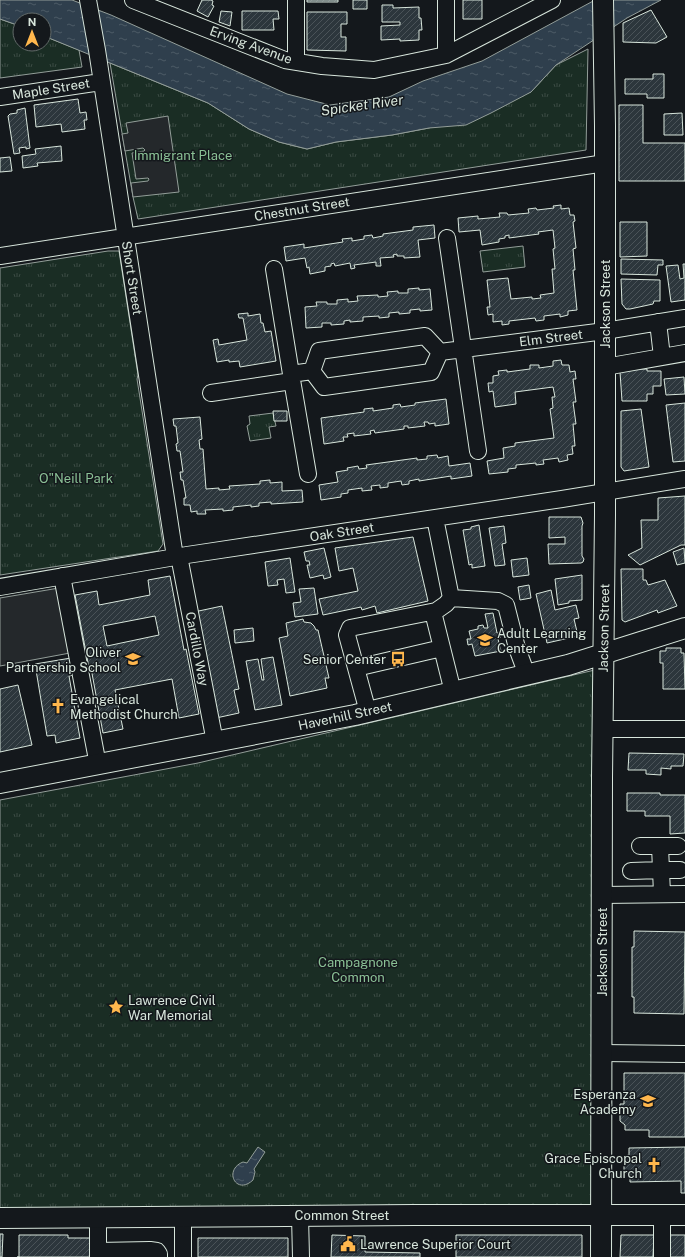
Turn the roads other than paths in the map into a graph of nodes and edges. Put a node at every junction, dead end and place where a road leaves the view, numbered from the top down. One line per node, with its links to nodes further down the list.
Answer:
1 (88, 0): 9 (street, Short Street)
2 (133, 0): 8 (street, Erving Avenue)
3 (296, 0): 8 (street)
4 (446, 0): 7 (street)
5 (552, 0): 7 (street, Erving Avenue)
6 (603, 0): 11 (main road, Jackson Street)
7 (446, 55): 8 (street, Erving Avenue)
8 (296, 62)
9 (101, 82): 10 (street, Maple Street); 12 (street, Short Street)
10 (0, 97)
11 (605, 163): 12 (street, Chestnut Street); 18 (main road, Jackson Street)
12 (125, 236): 14 (street, Chestnut Street); 32 (street, Short Street)
13 (447, 238): 19 (street)
14 (0, 256)
15 (274, 269): 25 (street)
16 (685, 318): 17 (street, Elm Street)
17 (658, 322): 18 (street, Elm Street); 22 (street)
18 (605, 331): 19 (street, Elm Street); 23 (main road, Jackson Street)
19 (464, 349): 20 (street, Elm Street); 27 (street)
20 (440, 352): 24 (street); 24 (street)
21 (685, 353): 22 (street)
22 (662, 357): 23 (street)
23 (605, 367): 30 (main road, Jackson Street)
24 (312, 371): 25 (street)
25 (292, 377): 26 (street); 28 (street)
26 (211, 393)
27 (478, 450)
28 (308, 474)
29 (685, 479): 30 (street, Oak Street)
30 (605, 492): 31 (street, Oak Street); 39 (main road, Jackson Street)
31 (435, 518): 32 (street, Oak Street); 35 (street)
32 (177, 557): 33 (street, Oak Street); 46 (street, Cardillo Way)
33 (62, 576): 34 (street, Oak Street); 47 (street)
34 (0, 587)
35 (451, 598): 36 (street); 41 (street)
36 (433, 612): 38 (street); 40 (street)
37 (685, 628): 39 (main road, Haverhill Street)
38 (442, 648): 40 (street); 42 (street)
39 (604, 654): 41 (main road, Haverhill Street); 44 (main road, Jackson Street)
40 (356, 668): 43 (street)
41 (527, 675): 42 (main road, Haverhill Street)
42 (453, 692): 43 (main road, Haverhill Street)
43 (368, 712): 46 (main road, Haverhill Street)
44 (603, 729): 45 (street); 55 (main road, Jackson Street)
45 (685, 729)
46 (216, 742): 47 (main road, Haverhill Street)
47 (98, 764): 48 (main road, Haverhill Street)
48 (0, 783)
49 (640, 846): 50 (street)
50 (660, 846): 51 (street); 52 (street)
51 (678, 846)
52 (661, 870): 53 (street); 54 (street); 56 (street)
53 (680, 870)
54 (631, 871)
55 (602, 894): 56 (street); 58 (main road, Jackson Street)
56 (662, 894): 57 (street)
57 (685, 894)
58 (602, 1053): 59 (street); 60 (main road, Jackson Street)
59 (685, 1054)
60 (601, 1215): 61 (main road, Common Street); 64 (main road, Common Street); 71 (main road, Jackson Street)
61 (662, 1215): 62 (main road, Common Street); 72 (street)
62 (685, 1215)
63 (183, 1216): 64 (main road, Common Street); 65 (main road, Common Street); 69 (street)
64 (300, 1216): 70 (street)
65 (98, 1217): 66 (main road, Common Street); 67 (street)
66 (0, 1218)
67 (98, 1254): 68 (street)
68 (159, 1257)
69 (183, 1257)
70 (301, 1257)
71 (601, 1257)
72 (662, 1257)

